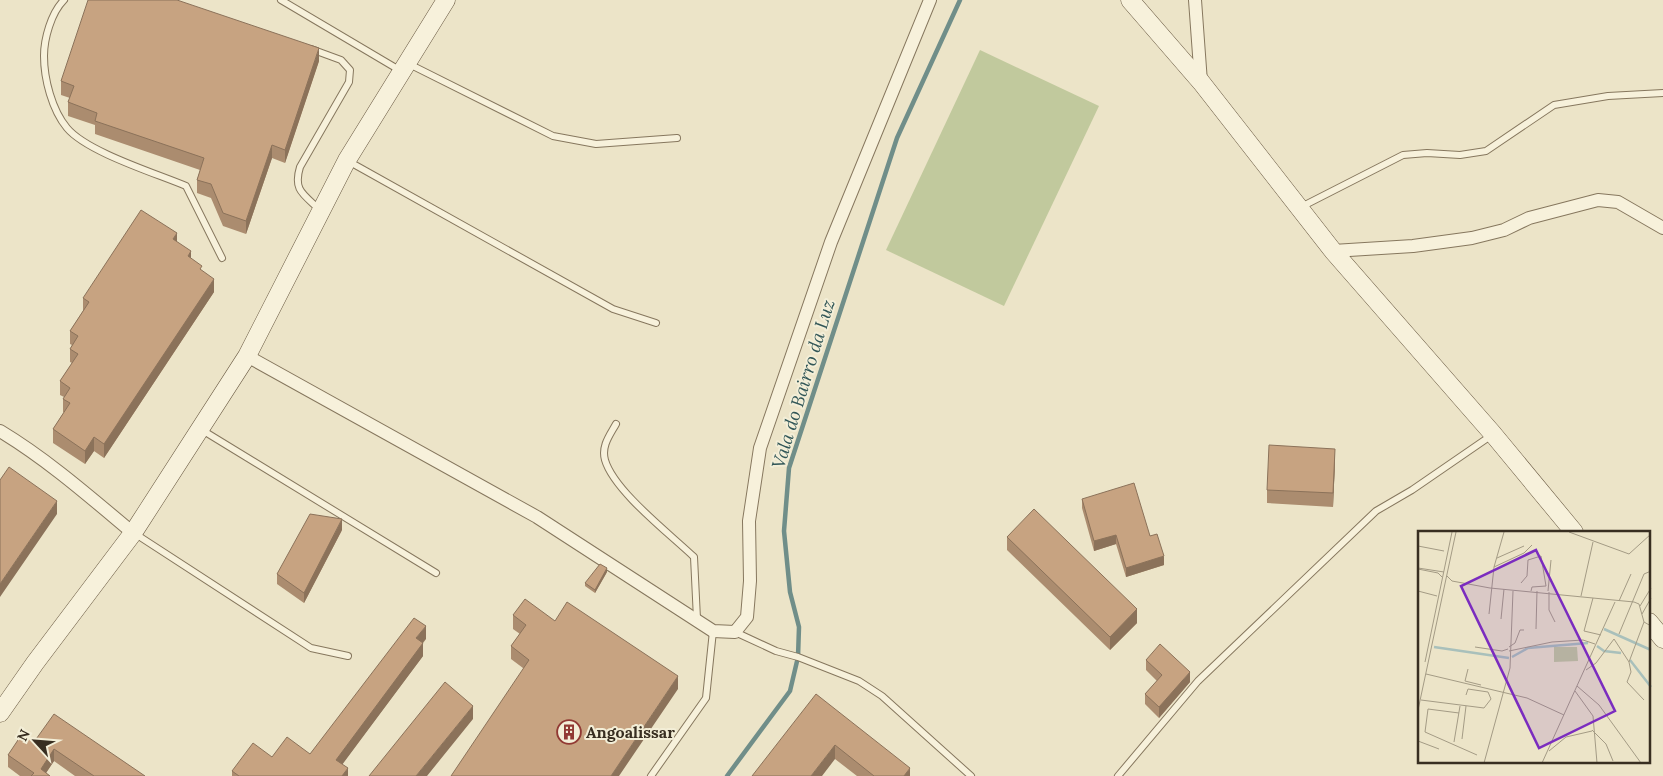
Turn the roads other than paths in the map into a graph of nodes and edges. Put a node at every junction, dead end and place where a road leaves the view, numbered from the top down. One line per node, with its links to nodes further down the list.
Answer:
1 (64, 0): 17 (lane)
2 (282, 0): 8 (lane)
3 (446, 0): 8 (street)
4 (930, 0): 30 (street)
5 (1130, 0): 9 (street)
6 (1195, 0): 9 (street)
7 (304, 47): 14 (lane)
8 (403, 67): 11 (lane); 12 (street)
9 (1201, 82): 13 (street)
10 (1663, 93): 13 (lane)
11 (677, 138)
12 (347, 160): 14 (street); 18 (lane)
13 (1301, 207): 16 (street)
14 (322, 212): 19 (street)
15 (1663, 228): 16 (street)
16 (1333, 250): 23 (street)
17 (222, 258)
18 (656, 323)
19 (247, 356): 21 (street); 27 (street)
20 (616, 424): 27 (lane)
21 (201, 429): 25 (street); 26 (lane)
22 (0, 431): 25 (street)
23 (1494, 434): 24 (street); 36 (lane)
24 (1573, 531)
25 (133, 533): 32 (lane); 33 (street)
26 (436, 573)
27 (697, 619): 29 (street)
28 (1650, 623): 31 (street)
29 (713, 631): 30 (street); 34 (lane)
30 (735, 632): 35 (lane)
31 (1663, 639)
32 (348, 656)
33 (0, 713)
34 (651, 776)
35 (971, 776)
36 (1118, 776)

